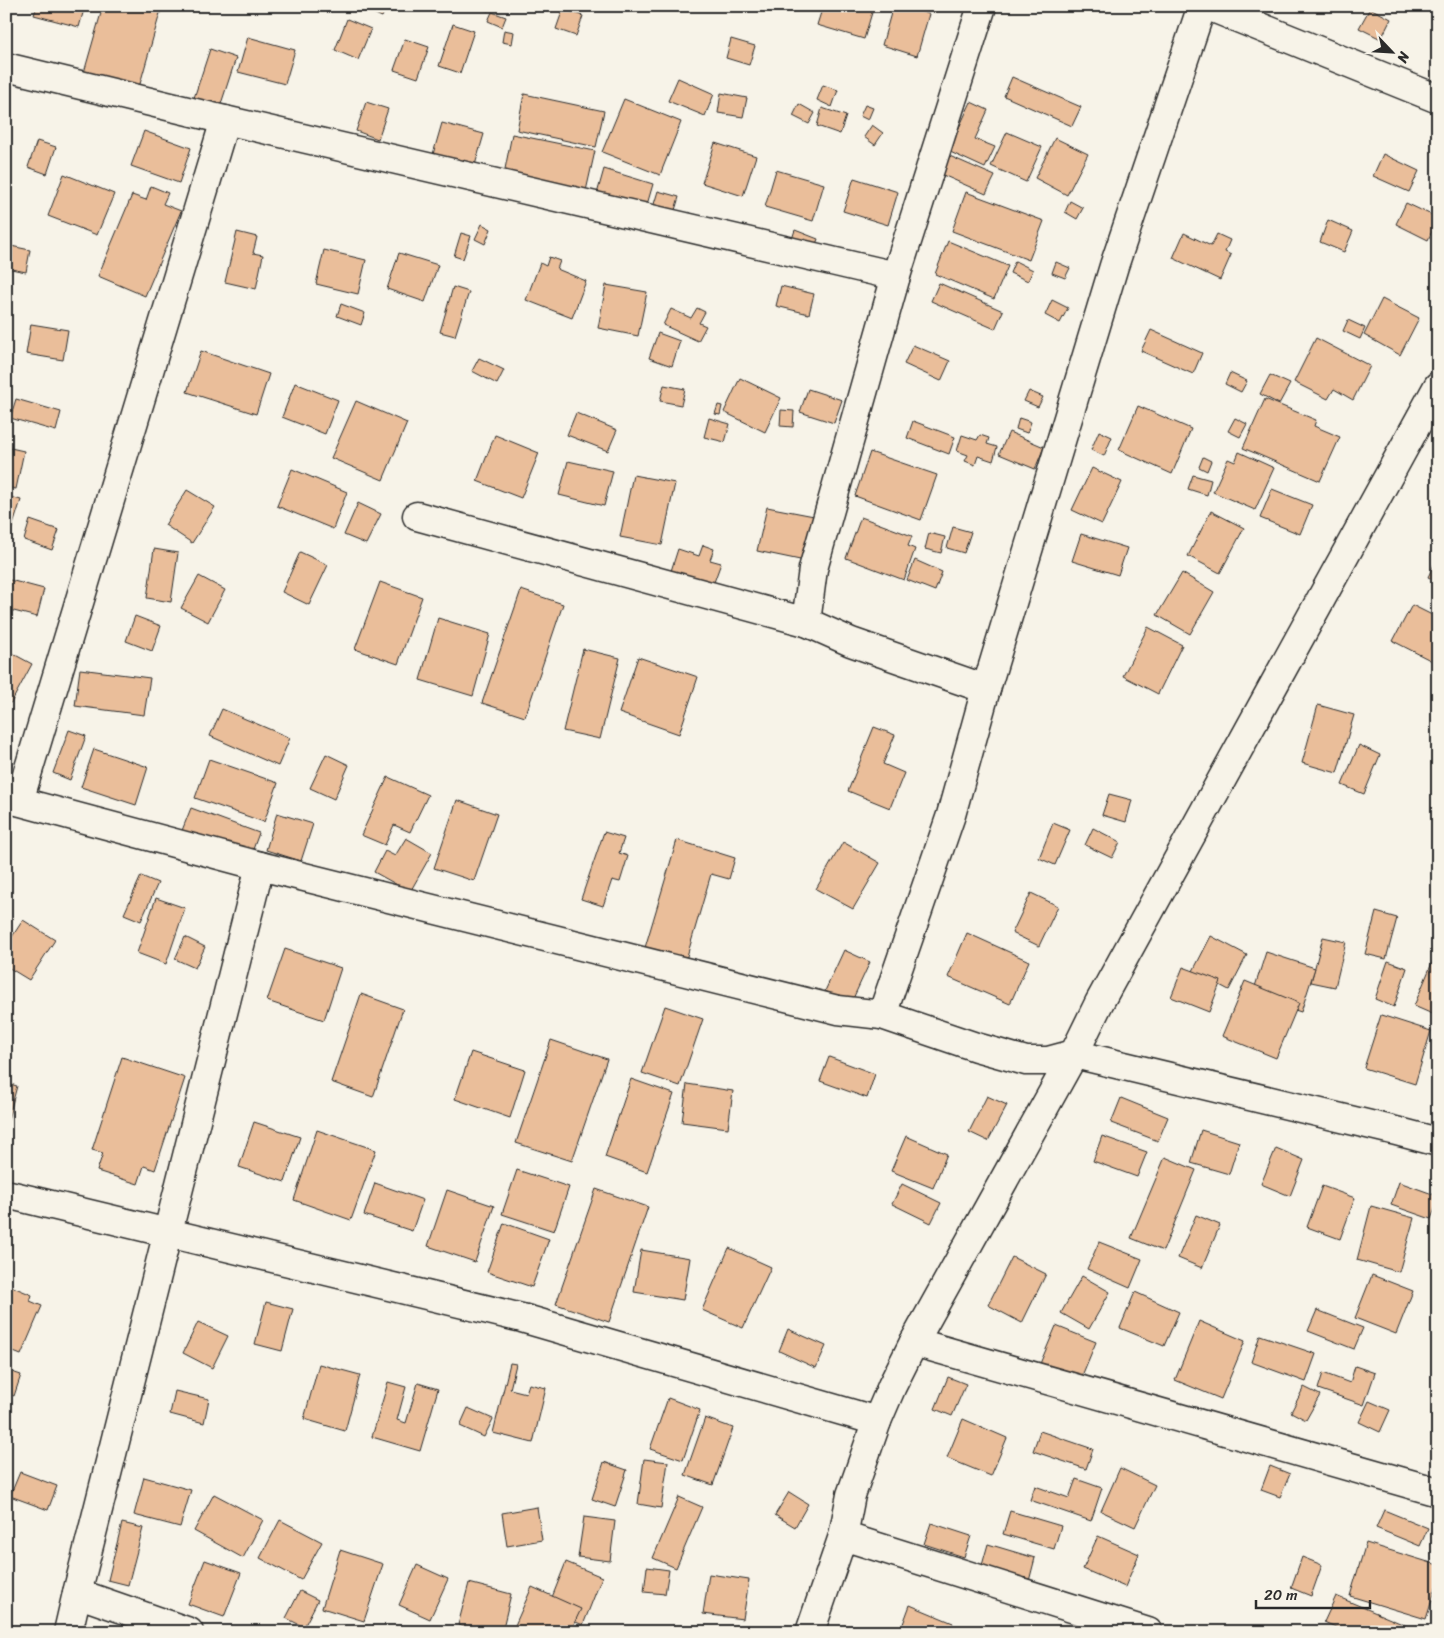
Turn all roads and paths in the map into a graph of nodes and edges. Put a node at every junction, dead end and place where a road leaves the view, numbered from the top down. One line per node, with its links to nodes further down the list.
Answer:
1 (982, 6): 7 (street)
2 (1202, 6): 11 (street)
3 (1208, 6): 5 (street)
4 (6, 67): 6 (street)
5 (1438, 99)
6 (225, 120): 7 (street); 12 (street)
7 (896, 276): 10 (street)
8 (1438, 386): 15 (street)
9 (417, 516): 10 (street)
10 (806, 622): 11 (street)
11 (986, 689): 14 (street)
12 (12, 800): 13 (street)
13 (260, 866): 14 (street); 18 (street)
14 (882, 1015): 15 (street)
15 (1074, 1054): 16 (street); 19 (street)
16 (1438, 1142)
17 (6, 1194): 18 (street)
18 (168, 1232): 20 (street); 23 (street)
19 (914, 1342): 20 (street); 21 (street)
20 (877, 1421): 22 (street)
21 (1438, 1492)
22 (843, 1536): 26 (street); 27 (street)
23 (77, 1592): 24 (street); 25 (street)
24 (68, 1632)
25 (189, 1632)
26 (810, 1632)
27 (1148, 1632)

